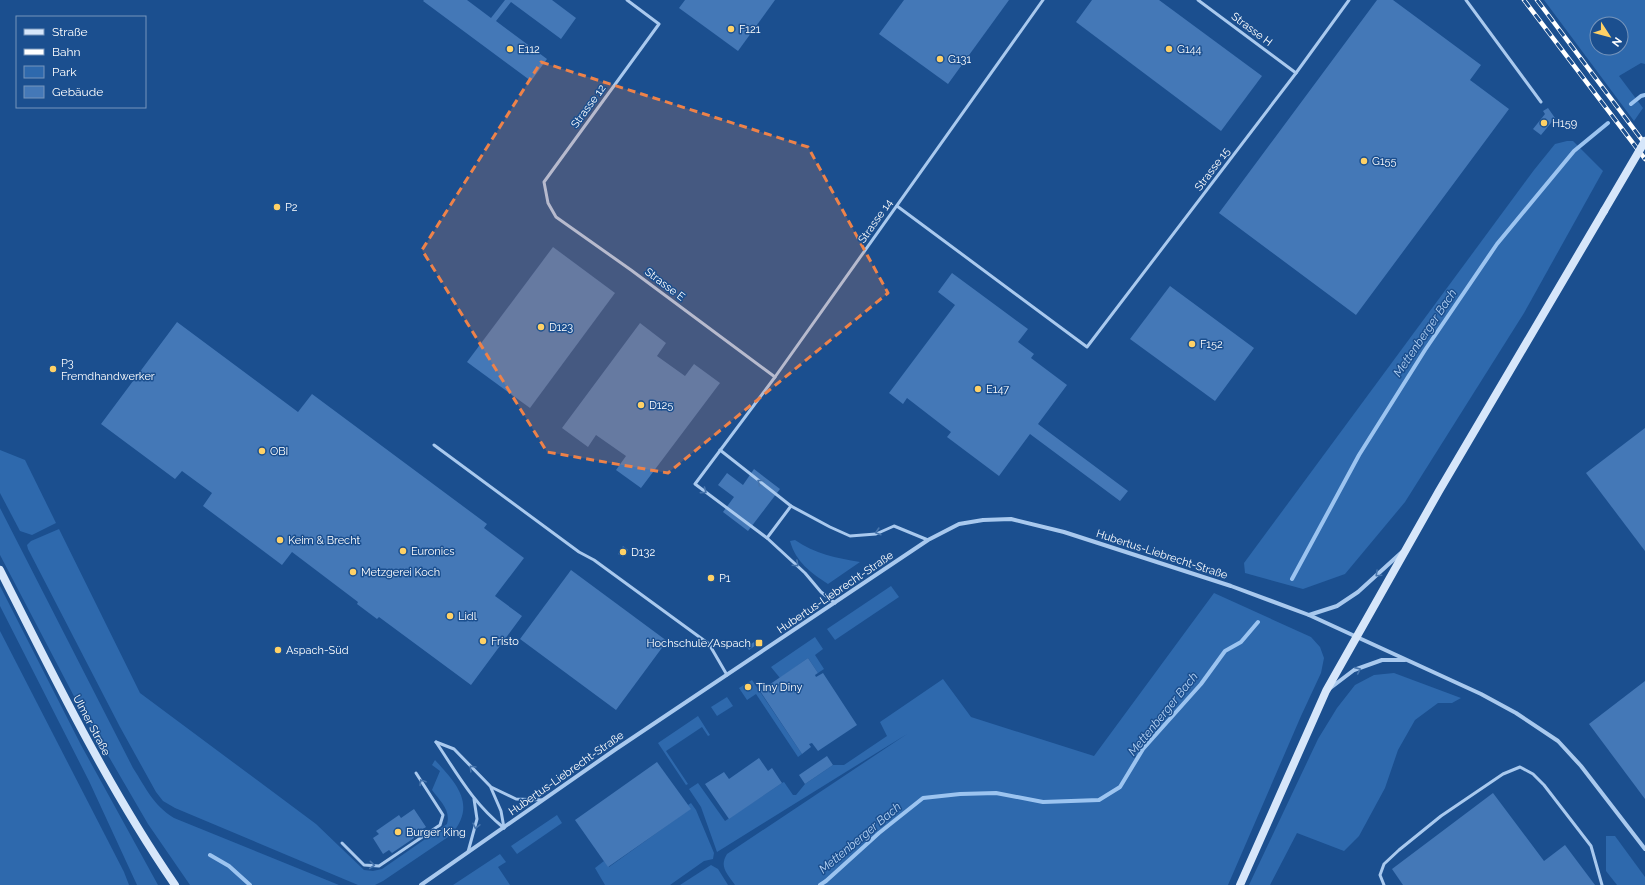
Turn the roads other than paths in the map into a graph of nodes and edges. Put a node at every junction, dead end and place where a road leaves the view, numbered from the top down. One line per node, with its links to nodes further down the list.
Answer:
1 (627, 0): 9 (lane, Strasse 12)
2 (1044, 0): 10 (lane, Strasse 14)
3 (1198, 0): 6 (lane, Strasse H)
4 (1349, 0): 6 (lane, Strasse 15)
5 (1466, 0): 7 (lane)
6 (1296, 73): 10 (lane, Strasse 15)
7 (1541, 102)
8 (1645, 141): 17 (main road, bridge)
9 (548, 203): 11 (lane, Strasse E)
10 (897, 206): 11 (lane, Strasse 14)
11 (775, 377): 13 (lane, Strasse 14)
12 (434, 445): 23 (lane)
13 (720, 450): 14 (lane, one-way to 13); 15 (lane, Strasse 14, one-way to 15)
14 (791, 506): 15 (lane); 16 (lane, one-way to 14)
15 (767, 538): 19 (lane, one-way to 19)
16 (928, 540): 19 (street, Hubertus-Liebrecht-Straße); 20 (street, Hubertus-Liebrecht-Straße)
17 (1406, 548): 20 (street, one-way to 20); 21 (main road)
18 (0, 570): 33 (main road, Ulmer Straße)
19 (835, 603): 23 (street, Hubertus-Liebrecht-Straße)
20 (1309, 615): 21 (street, Hubertus-Liebrecht-Straße)
21 (1356, 637): 22 (street, Hubertus-Liebrecht-Straße); 24 (main road)
22 (1407, 660): 24 (street, Hubertus-Liebrecht-Straße, one-way to 22); 31 (street, Hubertus-Liebrecht-Straße)
23 (727, 675): 28 (street, Hubertus-Liebrecht-Straße)
24 (1326, 692): 35 (main road)
25 (416, 773): 30 (lane, one-way to 25)
26 (491, 788): 27 (lane, one-way to 27); 28 (lane); 29 (lane)
27 (474, 799): 29 (lane); 32 (lane, one-way to 32)
28 (543, 800): 29 (street, Hubertus-Liebrecht-Straße)
29 (504, 828): 32 (street, Hubertus-Liebrecht-Straße)
30 (342, 843)
31 (1645, 849)
32 (468, 852): 34 (street, Hubertus-Liebrecht-Straße)
33 (175, 885)
34 (421, 885)
35 (1240, 885)
36 (1384, 885): 37 (lane)
37 (1602, 885)

